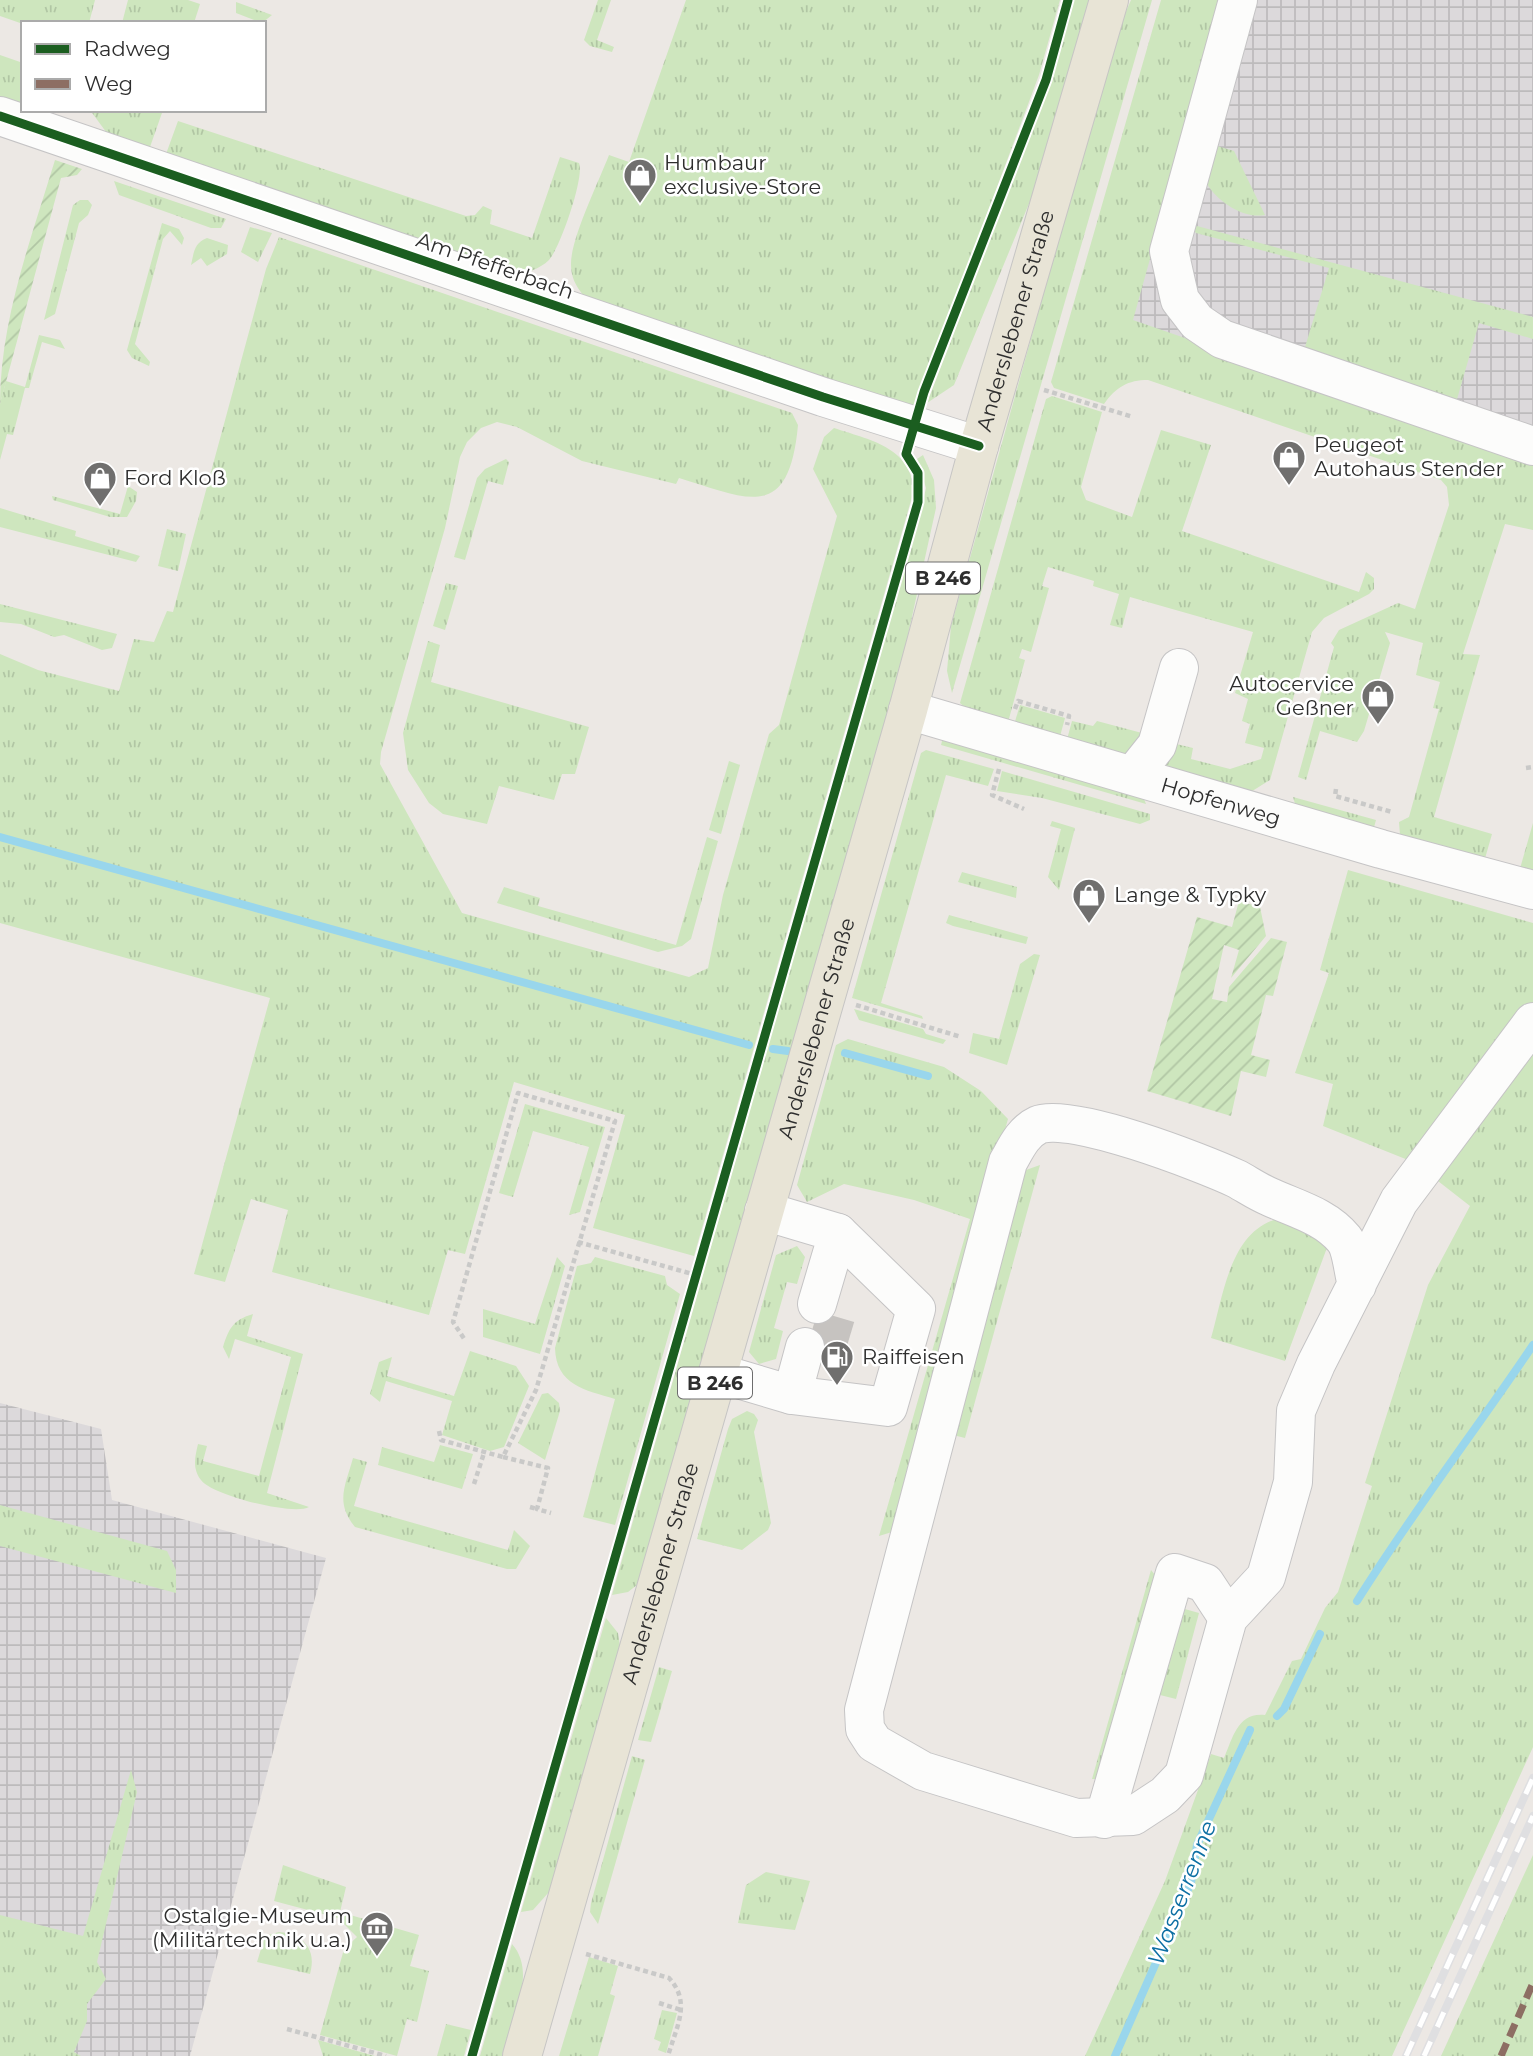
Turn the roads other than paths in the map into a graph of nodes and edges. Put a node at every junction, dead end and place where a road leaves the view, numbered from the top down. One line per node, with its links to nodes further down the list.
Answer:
1 (1110, 0): 4 (main road, Anderslebener Straße / B 246)
2 (1238, 0): 5 (street)
3 (0, 116): 4 (street, Am Pfefferbach)
4 (979, 446): 7 (main road, Anderslebener Straße / B 246)
5 (1533, 446)
6 (1179, 668): 8 (street)
7 (908, 710): 8 (street, Hopfenweg); 12 (main road, Anderslebener Straße / B 246)
8 (1133, 775): 9 (street, Hopfenweg)
9 (1533, 890)
10 (1533, 1022): 11 (street)
11 (1399, 1201): 13 (street); 15 (street)
12 (764, 1211): 14 (street); 18 (main road, Anderslebener Straße / B 246)
13 (1322, 1219): 15 (street); 21 (street)
14 (847, 1241): 16 (street); 19 (street)
15 (1357, 1285): 20 (street)
16 (827, 1307)
17 (815, 1350): 19 (street)
18 (718, 1373): 19 (street); 22 (main road, Anderslebener Straße / B 246)
19 (803, 1396)
20 (1228, 1618): 21 (street); 21 (street)
21 (1104, 1819)
22 (522, 2056)

